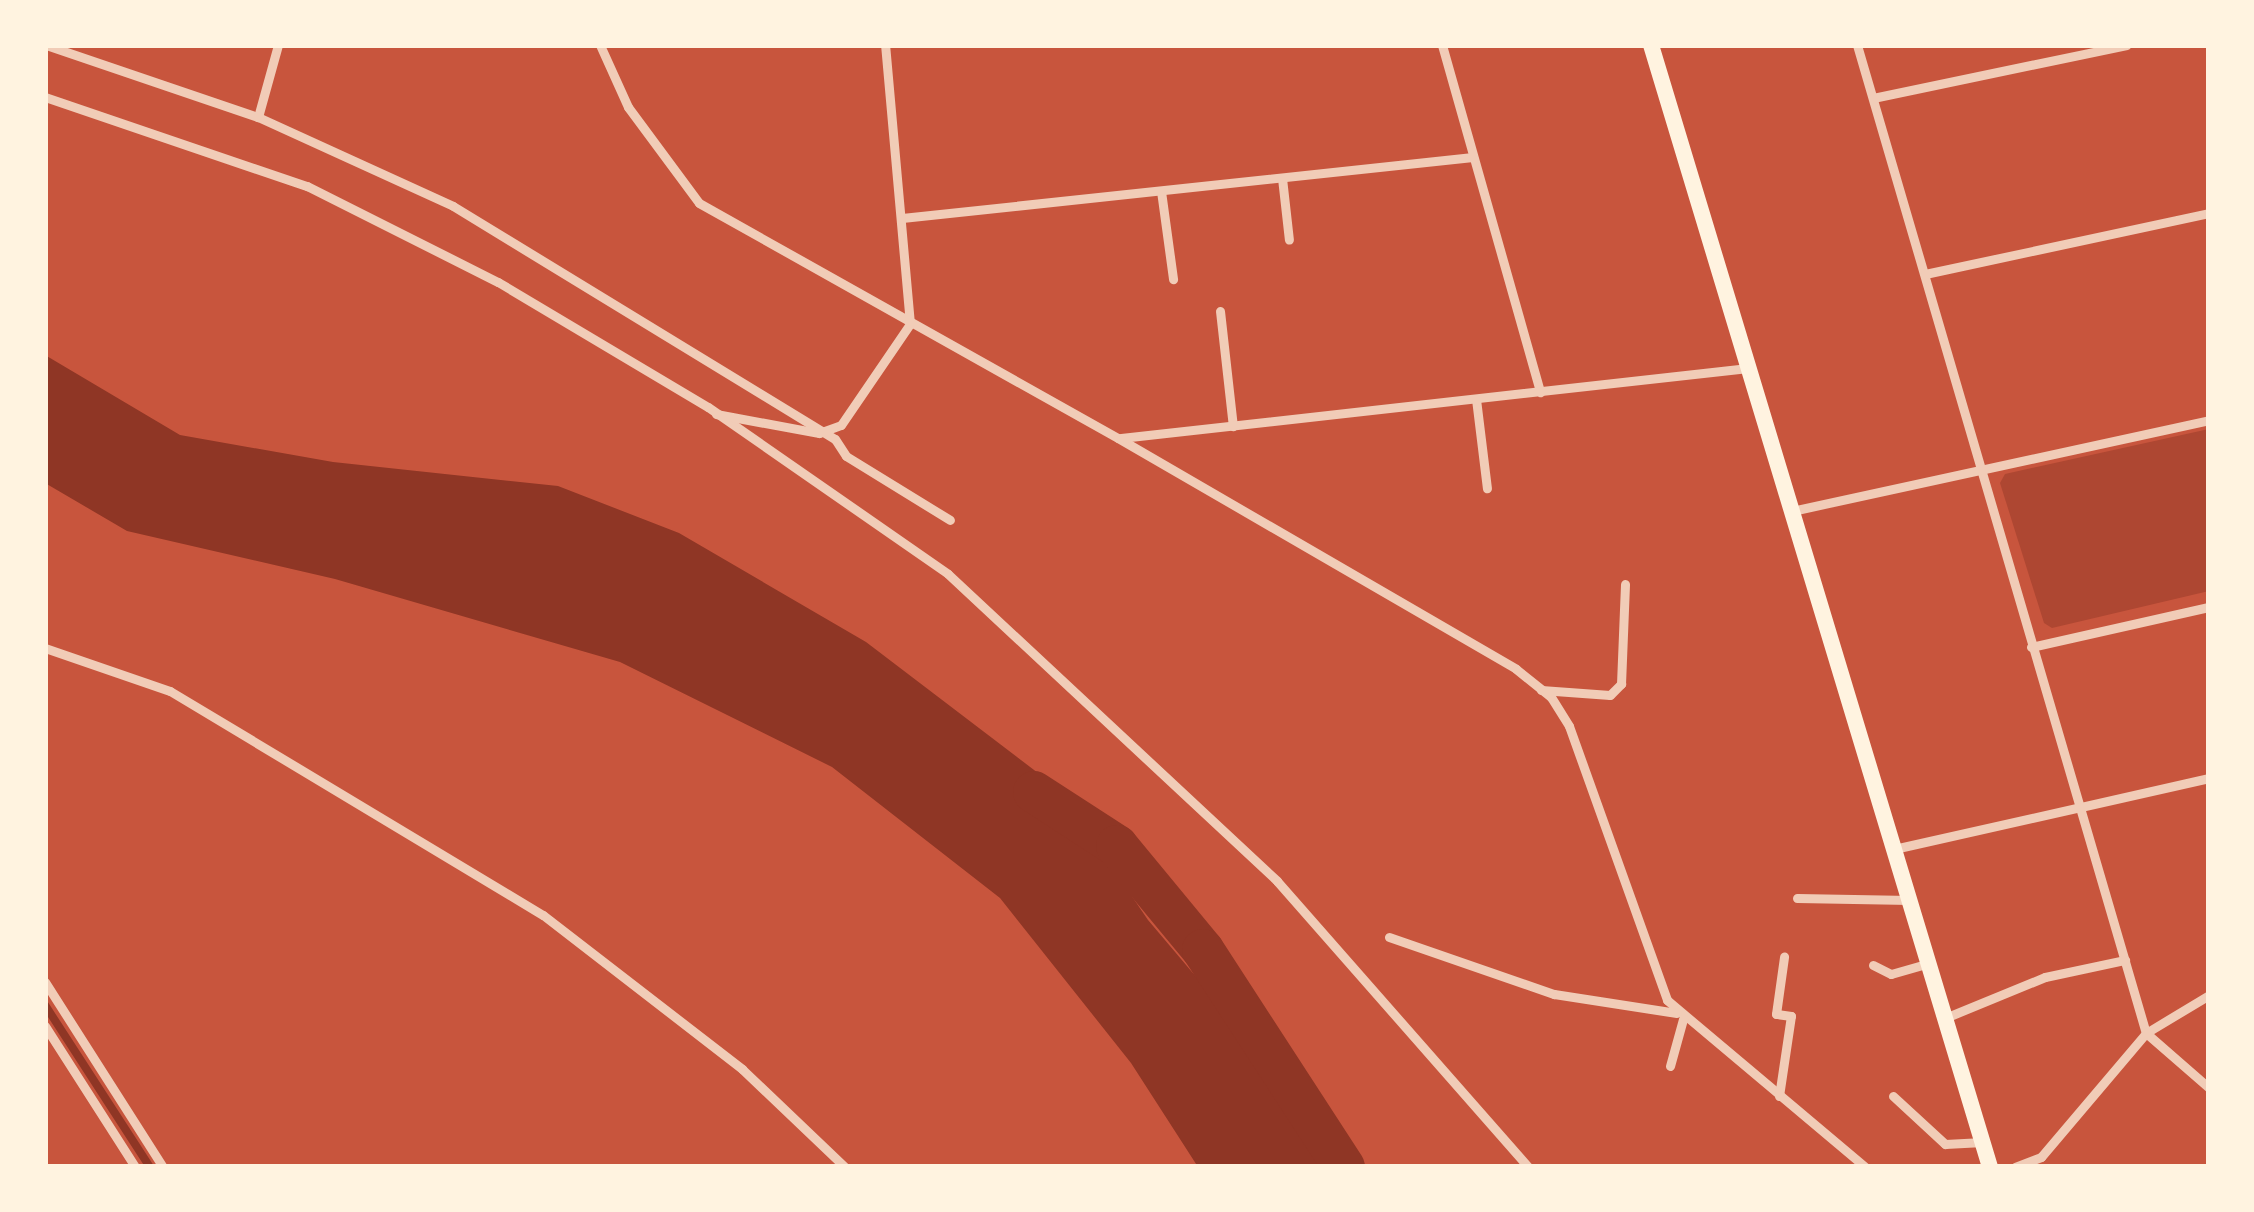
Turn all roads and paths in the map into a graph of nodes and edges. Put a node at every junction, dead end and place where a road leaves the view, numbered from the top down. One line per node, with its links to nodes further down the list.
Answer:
1 (46, 45): 11 (street)
2 (278, 45): 11 (street)
3 (601, 45): 21 (street)
4 (885, 45): 16 (street)
5 (1442, 45): 12 (street)
6 (1651, 45): 22 (highway)
7 (1857, 45): 10 (street)
8 (2127, 45): 10 (street)
9 (45, 97): 25 (street)
10 (1873, 98): 18 (street)
11 (258, 117): 28 (street)
12 (1473, 157): 13 (street); 23 (street)
13 (1282, 178): 14 (street); 17 (street)
14 (1161, 190): 16 (street); 19 (street)
15 (2209, 212): 18 (street)
16 (902, 218): 21 (street)
17 (1289, 240)
18 (1925, 274): 30 (street)
19 (1173, 280)
20 (1220, 311): 27 (street)
21 (910, 324): 28 (street); 29 (street)
22 (1748, 368): 23 (street); 32 (highway)
23 (1540, 392): 24 (street)
24 (1476, 399): 27 (street); 31 (street)
25 (716, 413): 28 (street); 63 (street)
26 (2209, 420): 30 (street)
27 (1233, 426): 29 (street)
28 (819, 433): 33 (street)
29 (1118, 438): 38 (street)
30 (1978, 470): 32 (street); 36 (street)
31 (1487, 488)
32 (1792, 512): 41 (highway)
33 (950, 520)
34 (1624, 584): 38 (street)
35 (2209, 607): 36 (street)
36 (2031, 647): 40 (street)
37 (45, 648): 62 (street)
38 (1541, 689): 51 (street)
39 (2209, 778): 40 (street)
40 (2078, 810): 41 (street); 46 (street)
41 (1894, 849): 43 (highway)
42 (1797, 898): 43 (street)
43 (1910, 901): 47 (highway)
44 (1389, 937): 51 (street)
45 (1784, 957): 57 (street)
46 (2125, 960): 52 (street); 54 (street)
47 (1929, 963): 48 (street); 52 (highway)
48 (1874, 965)
49 (45, 982): 61 (street)
50 (2209, 995): 54 (street)
51 (1680, 1016): 55 (street); 57 (street)
52 (1945, 1018): 59 (highway)
53 (45, 1026): 60 (street)
54 (2146, 1033): 56 (street); 66 (street)
55 (1670, 1066)
56 (2209, 1088)
57 (1779, 1096): 64 (street)
58 (1892, 1096): 59 (street)
59 (1983, 1142): 65 (highway)
60 (135, 1167)
61 (163, 1167)
62 (845, 1167)
63 (1528, 1167)
64 (1865, 1167)
65 (1990, 1167)
66 (2015, 1167)

